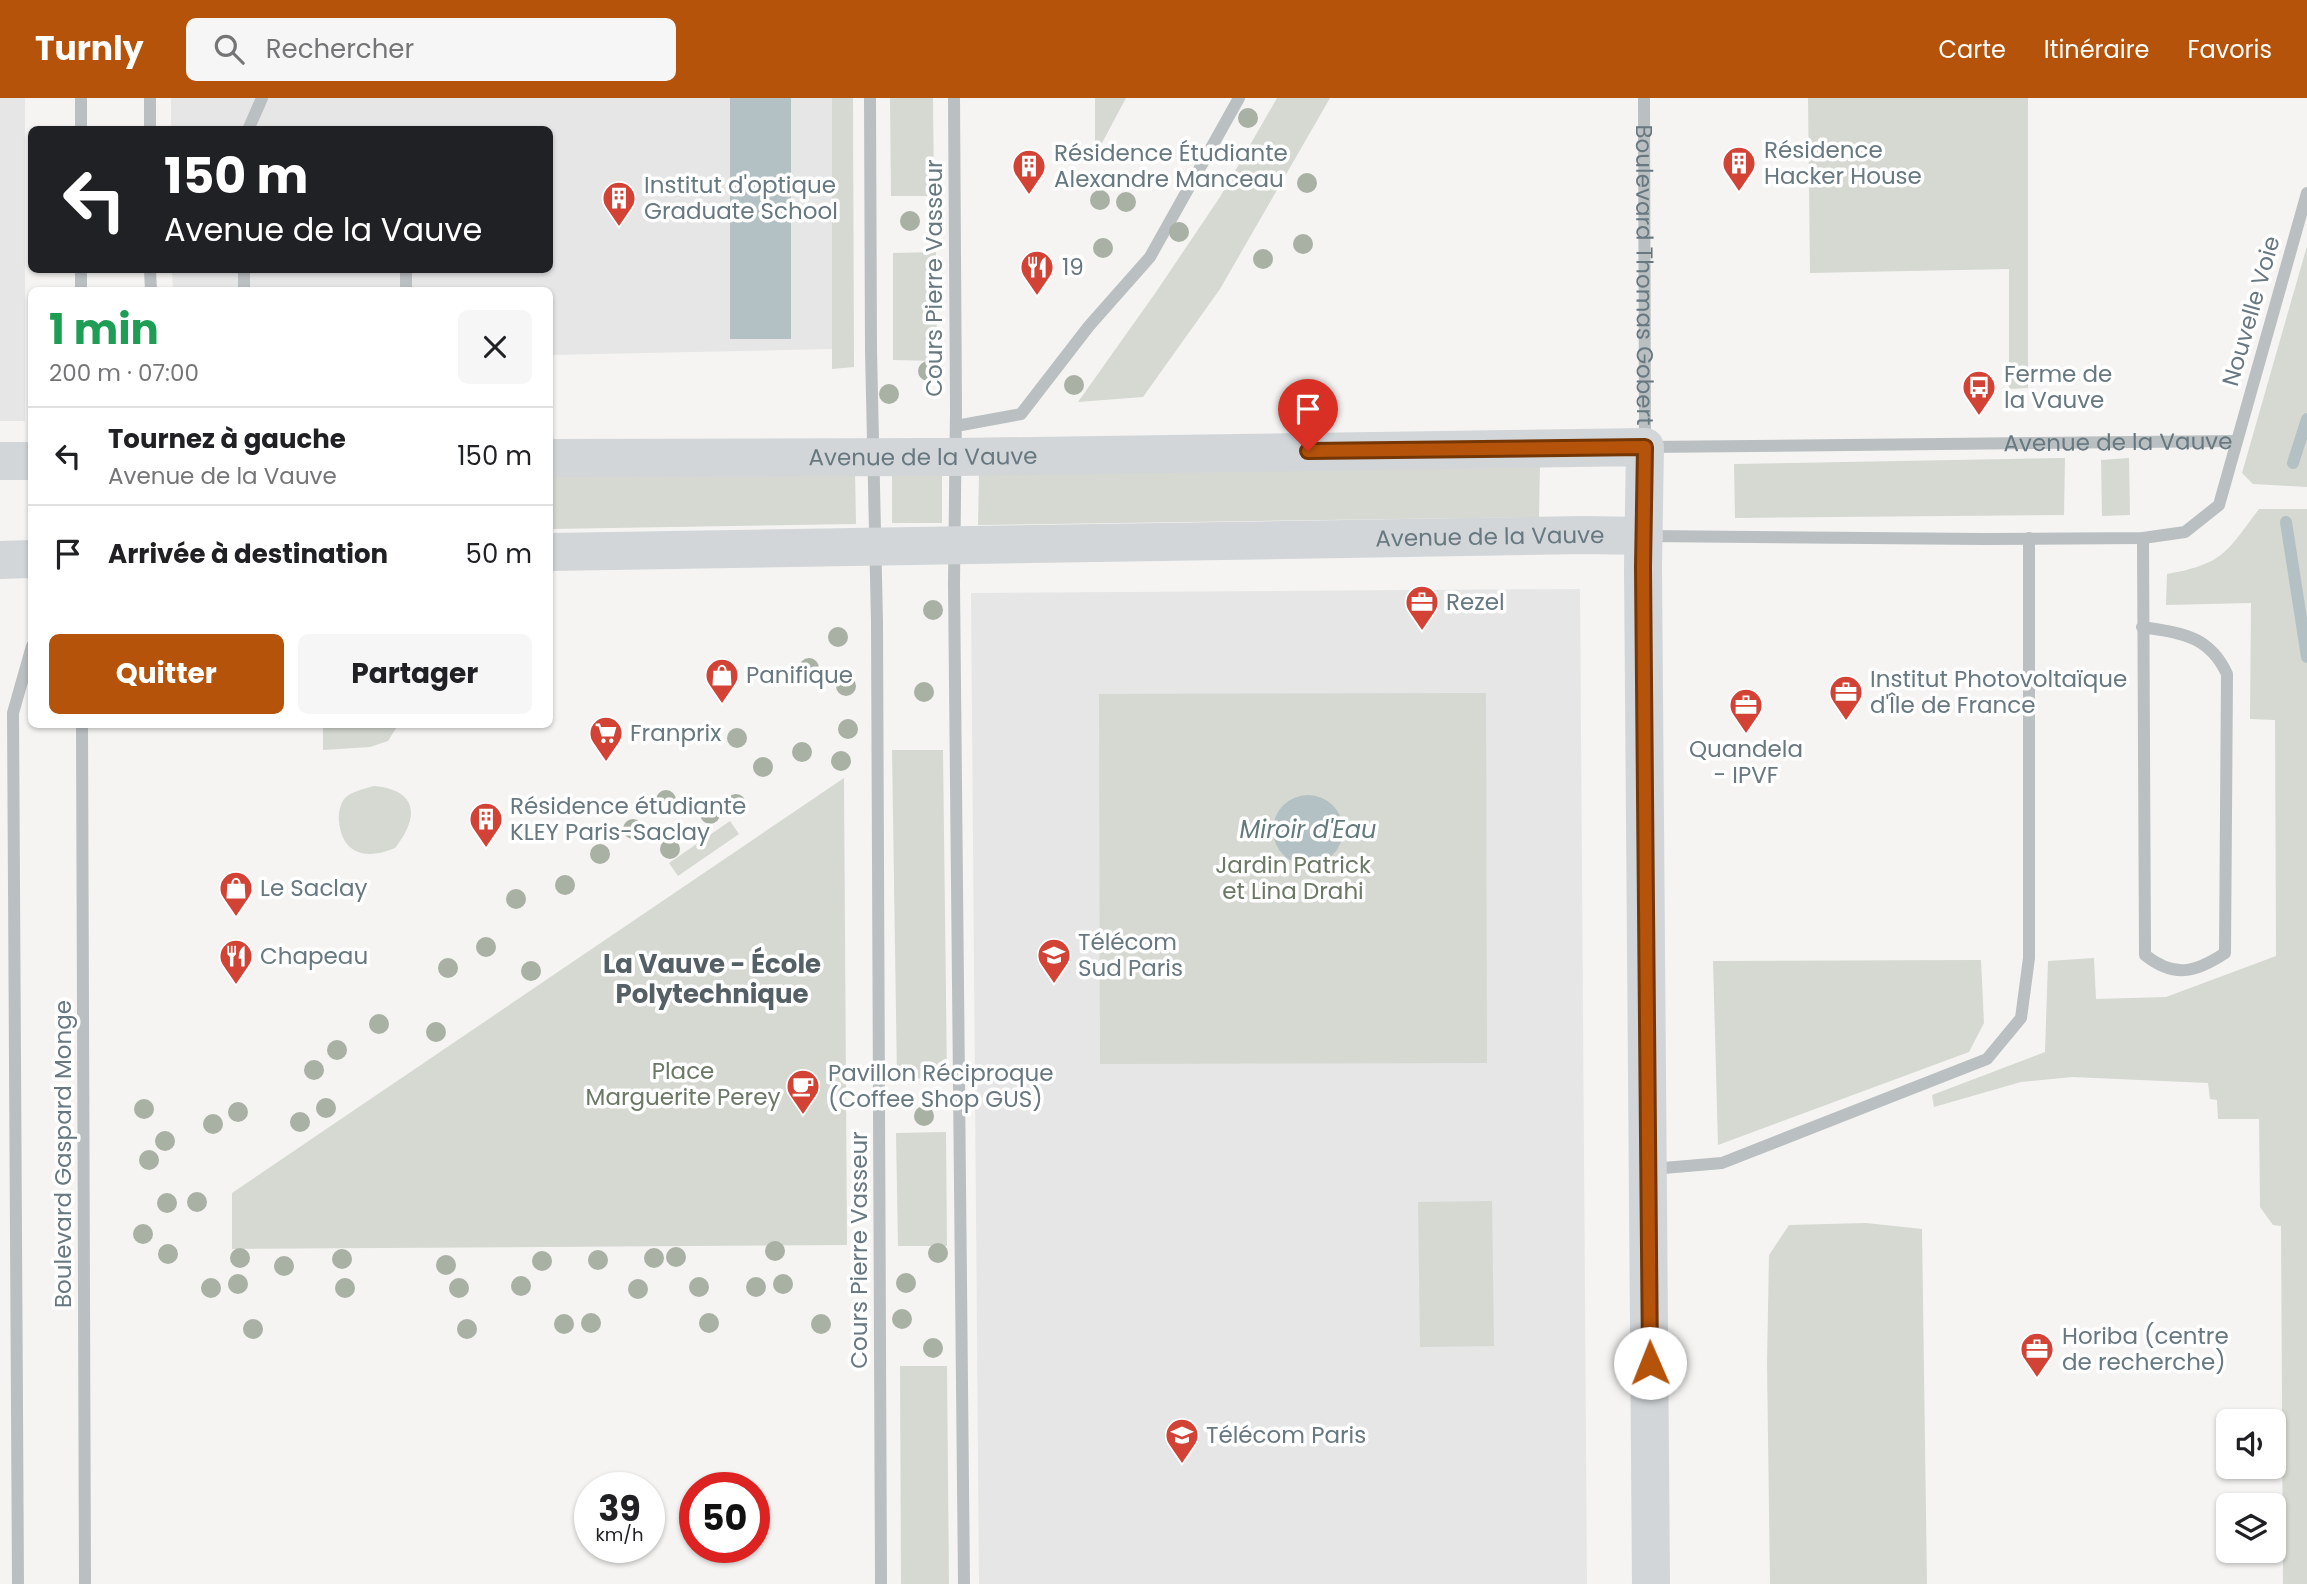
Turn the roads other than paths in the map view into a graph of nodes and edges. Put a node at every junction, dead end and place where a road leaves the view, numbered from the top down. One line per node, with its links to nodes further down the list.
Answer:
1 (81, 98): 8 (street)
2 (150, 98): 9 (street)
3 (262, 98): 10 (street)
4 (870, 98): 17 (street)
5 (954, 98): 15 (street, Cours Pierre Vasseur)
6 (1239, 98): 15 (street)
7 (1644, 98): 16 (street, Boulevard Thomas Gobert)
8 (81, 126)
9 (150, 126)
10 (250, 126)
11 (2307, 193): 14 (street, Nouvelle Voie)
12 (406, 274): 13 (street)
13 (406, 287)
14 (2236, 441): 16 (street, Avenue de la Vauve); 23 (street, Avenue de la Vauve)
15 (956, 442): 16 (main road, Avenue de la Vauve); 17 (main road, Avenue de la Vauve); 24 (street, Cours Pierre Vasseur)
16 (1645, 447): 21 (main road, Boulevard Thomas Gobert)
17 (874, 456): 18 (main road, Avenue de la Vauve); 25 (street)
18 (553, 458)
19 (0, 461): 20 (main road)
20 (28, 461)
21 (1644, 536): 22 (street, Avenue de la Vauve); 24 (main road, Avenue de la Vauve); 32 (main road, Boulevard Thomas Gobert)
22 (2029, 538): 23 (street, Avenue de la Vauve); 32 (street)
23 (2143, 538): 29 (street)
24 (955, 546): 25 (main road, Avenue de la Vauve); 36 (street, Cours Pierre Vasseur)
25 (876, 548): 26 (main road, Avenue de la Vauve); 35 (street, Cours Pierre Vasseur)
26 (553, 552)
27 (28, 559): 28 (main road)
28 (0, 560)
29 (2142, 627): 29 (street)
30 (28, 660): 33 (street)
31 (82, 728): 34 (street, Boulevard Gaspard Monge)
32 (1648, 1169): 37 (main road, Boulevard Thomas Gobert)
33 (18, 1584)
34 (85, 1584)
35 (881, 1584)
36 (964, 1584)
37 (1651, 1584)

